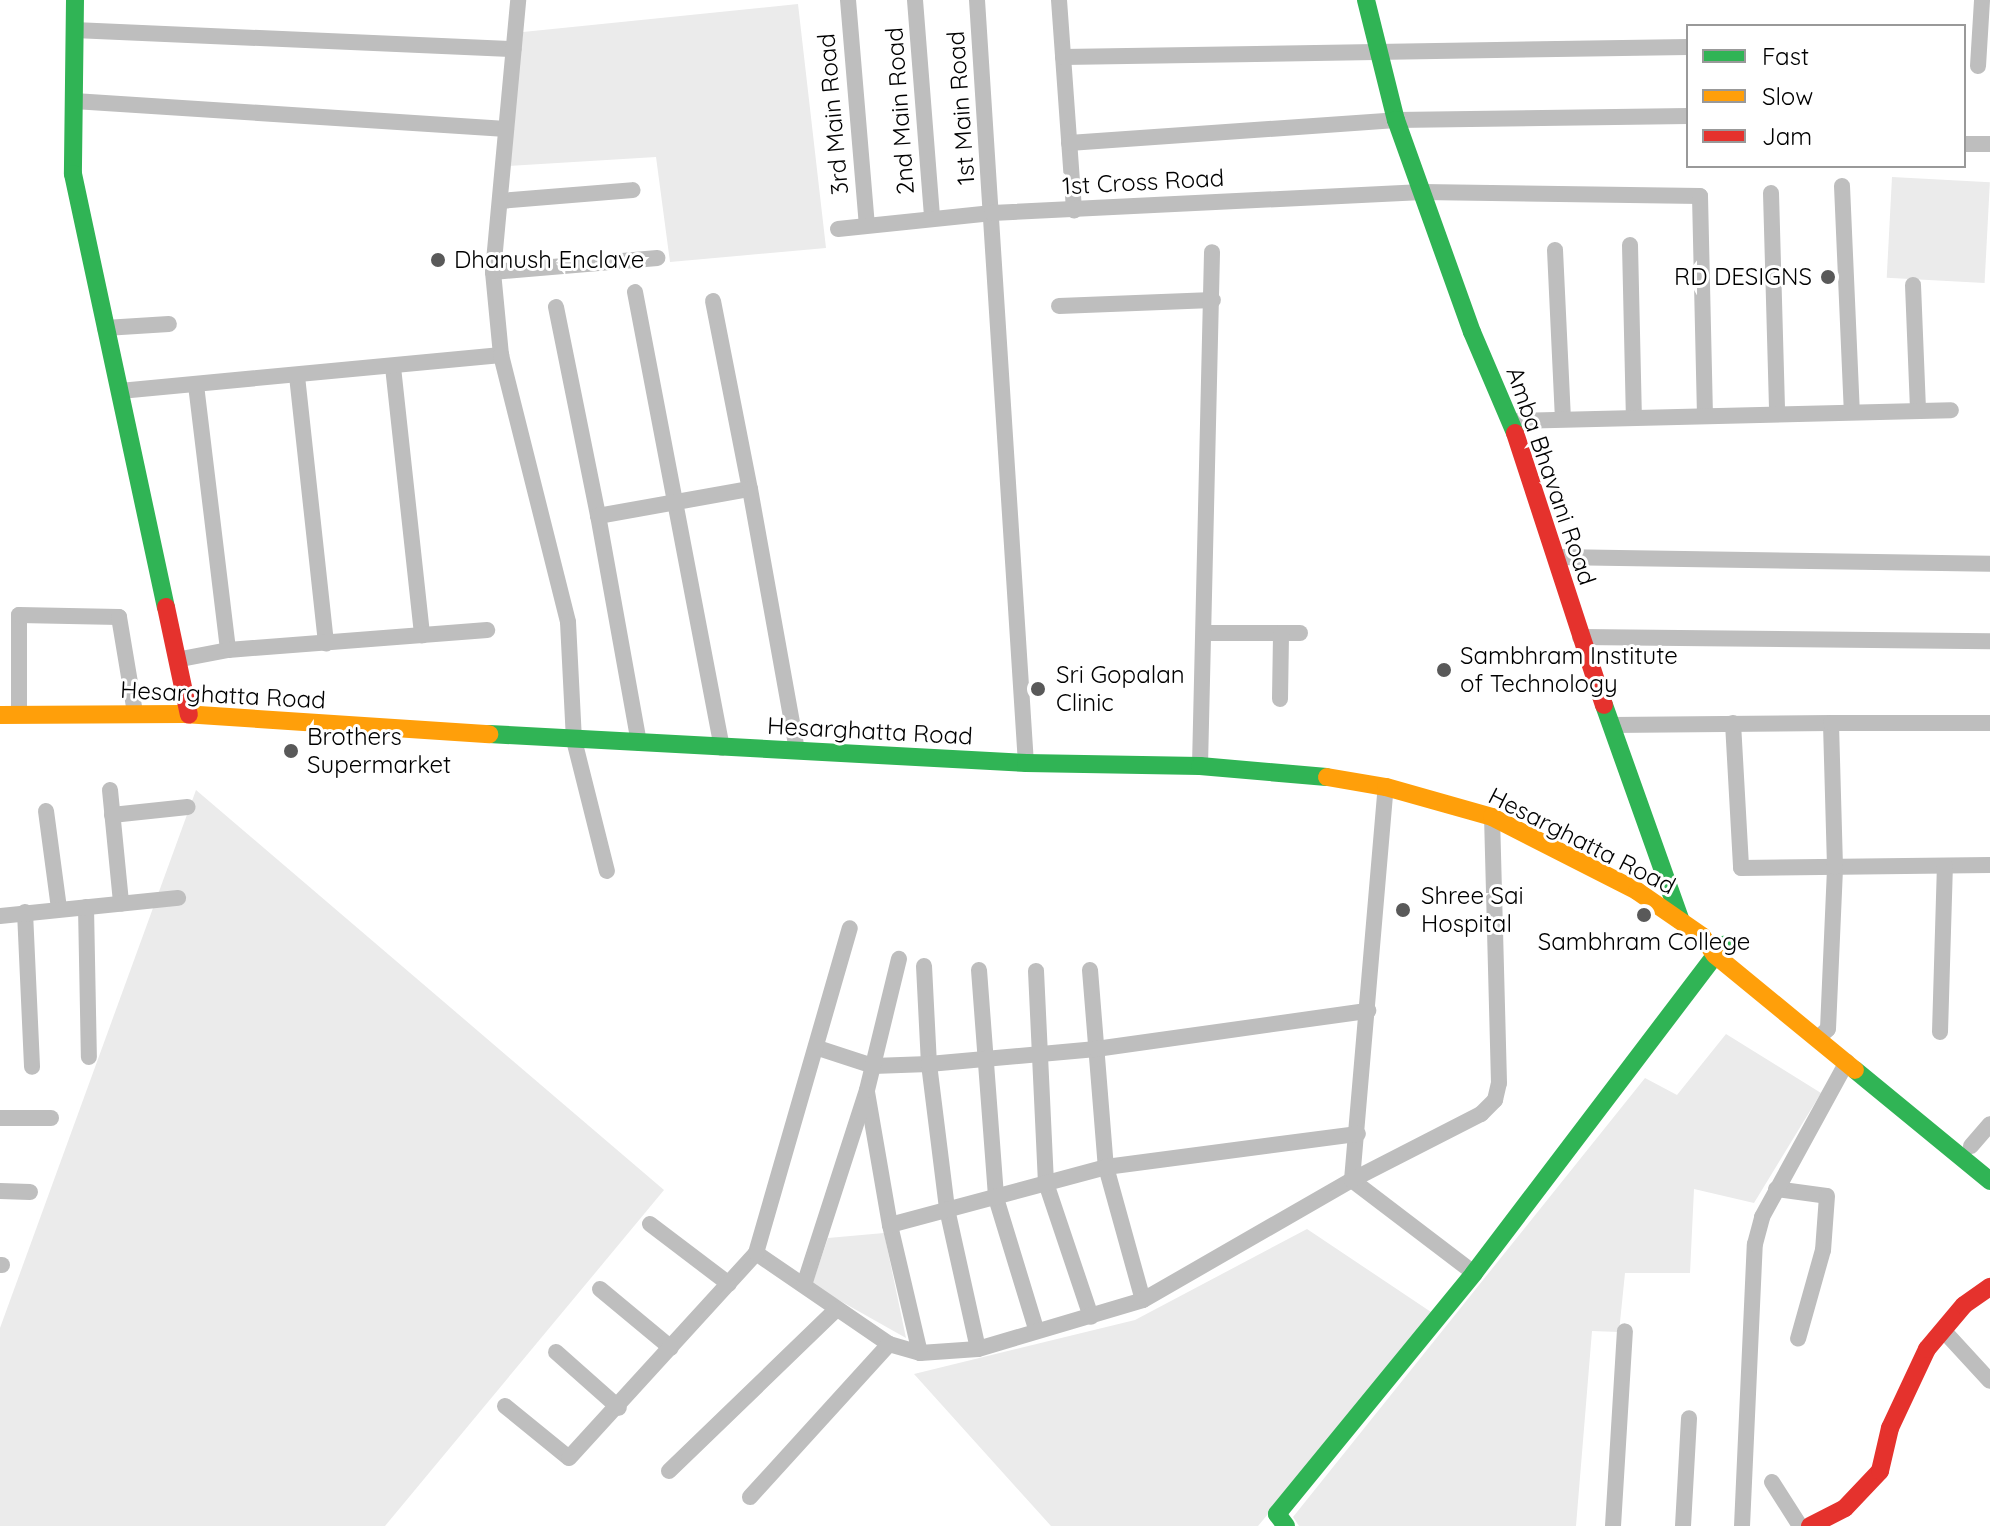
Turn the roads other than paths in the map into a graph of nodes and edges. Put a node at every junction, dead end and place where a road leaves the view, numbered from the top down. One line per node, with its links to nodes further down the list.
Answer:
1 (75, 0): 9 (street)
2 (518, 0): 11 (street)
3 (848, 0): 30 (street, 3rd Main Road)
4 (915, 0): 29 (street, 2nd Main Road)
5 (977, 0): 28 (street, 1st Main Road)
6 (1059, 0): 13 (street)
7 (1366, 0): 12 (street, Amba Bhavani Road)
8 (1982, 0): 14 (street)
9 (74, 30): 11 (street); 15 (street)
10 (1686, 47): 12 (street)
11 (514, 49): 18 (street)
12 (1378, 54): 13 (street); 17 (street, Amba Bhavani Road)
13 (1063, 57): 19 (street)
14 (1977, 66)
15 (74, 101): 18 (street); 44 (street)
16 (1686, 116): 17 (street)
17 (1396, 120): 19 (street); 24 (street, Amba Bhavani Road)
18 (506, 129): 26 (street)
19 (1069, 143): 27 (street)
20 (1966, 144): 21 (street)
21 (1990, 144)
22 (1842, 186): 52 (street)
23 (633, 190): 26 (street)
24 (1422, 192): 27 (street, 1st Cross Road); 54 (street, 1st Cross Road); 57 (street, Amba Bhavani Road)
25 (1771, 193): 53 (street)
26 (500, 201): 36 (street)
27 (1074, 210): 28 (street, 1st Cross Road)
28 (992, 213): 29 (street, 1st Cross Road); 85 (street, 1st Main Road)
29 (932, 218): 30 (street, 1st Cross Road)
30 (867, 225): 31 (street, 1st Cross Road)
31 (838, 229)
32 (1630, 245): 55 (street)
33 (1555, 250): 56 (street)
34 (1212, 252): 39 (street)
35 (657, 258): 36 (street)
36 (493, 272): 45 (street)
37 (1913, 285): 50 (street)
38 (635, 292): 59 (street)
39 (1213, 300): 41 (street); 64 (street)
40 (713, 301): 58 (street)
41 (1059, 306)
42 (556, 307): 60 (street)
43 (169, 324): 44 (street)
44 (105, 328): 49 (street)
45 (501, 355): 46 (street); 81 (street)
46 (393, 367): 47 (street); 67 (street)
47 (297, 376): 48 (street); 70 (street)
48 (196, 385): 49 (street); 71 (street)
49 (120, 391): 72 (street)
50 (1918, 410): 51 (street); 52 (street)
51 (1951, 410)
52 (1852, 411): 53 (street)
53 (1777, 412): 54 (street)
54 (1705, 415): 55 (street)
55 (1634, 418): 56 (street)
56 (1563, 419): 57 (street)
57 (1511, 421): 61 (street, Amba Bhavani Road)
58 (750, 489): 59 (street); 84 (street)
59 (678, 502): 60 (street); 83 (street)
60 (598, 516): 82 (street)
61 (1555, 557): 62 (street); 68 (street, Amba Bhavani Road)
62 (1990, 564)
63 (487, 630): 67 (street)
64 (1204, 633): 65 (street); 86 (street)
65 (1281, 633): 66 (street); 73 (street)
66 (1300, 633)
67 (422, 635): 70 (street)
68 (1580, 637): 69 (street); 80 (street, Amba Bhavani Road)
69 (1990, 641)
70 (326, 643): 71 (street)
71 (228, 650): 72 (street)
72 (181, 659): 76 (street)
73 (1280, 699)
74 (135, 713): 75 (street, Hesarghatta Road); 75 (street); 76 (street, Hesarghatta Road)
75 (9, 715)
76 (189, 715): 81 (street, Hesarghatta Road)
77 (1733, 723): 78 (street); 80 (street); 95 (street)
78 (1831, 723): 79 (street); 95 (street)
79 (1990, 723)
80 (1611, 725): 103 (street, Amba Bhavani Road)
81 (574, 740): 82 (street, Hesarghatta Road); 96 (street)
82 (639, 743): 83 (street, Hesarghatta Road)
83 (722, 748): 84 (street, Hesarghatta Road)
84 (797, 751): 85 (street, Hesarghatta Road)
85 (1026, 763): 86 (street, Hesarghatta Road)
86 (1200, 766): 87 (street, Hesarghatta Road)
87 (1386, 787): 92 (street, Hesarghatta Road); 111 (street)
88 (110, 790): 91 (street)
89 (188, 807): 91 (street)
90 (46, 811): 100 (street)
91 (112, 815): 98 (street)
92 (1492, 817): 103 (street, Hesarghatta Road); 131 (street)
93 (1990, 865): 94 (street)
94 (1945, 866): 95 (street); 112 (street)
95 (1835, 867): 113 (street)
96 (607, 871)
97 (178, 898): 98 (street)
98 (121, 903): 99 (street)
99 (86, 907): 100 (street); 117 (street)
100 (59, 909): 101 (street)
101 (25, 912): 102 (street); 122 (street)
102 (0, 916)
103 (1681, 921): 105 (street, Hesarghatta Road)
104 (850, 928): 114 (street)
105 (1719, 950): 113 (street, Hesarghatta Road); 142 (street)
106 (899, 959): 121 (street)
107 (924, 966): 120 (street)
108 (979, 970): 118 (street)
109 (1090, 970): 115 (street)
110 (1036, 971): 116 (street)
111 (1368, 1011): 115 (street); 127 (street)
112 (1940, 1032)
113 (1823, 1034): 119 (street, Hesarghatta Road); 128 (street, Hesarghatta Road)
114 (818, 1048): 121 (street); 141 (street)
115 (1096, 1049): 116 (street); 130 (street)
116 (1040, 1055): 118 (street); 133 (street)
117 (89, 1057)
118 (983, 1060): 120 (street); 137 (street)
119 (1847, 1062): 132 (street, Hesarghatta Road); 134 (street)
120 (929, 1064): 121 (street); 138 (street)
121 (873, 1066): 123 (street)
122 (32, 1067)
123 (867, 1090): 140 (street); 144 (street)
124 (0, 1118): 125 (street)
125 (51, 1118)
126 (1990, 1124): 128 (street)
127 (1358, 1134): 130 (street); 131 (street)
128 (1971, 1146): 129 (street, Hesarghatta Road)
129 (1990, 1162)
130 (1106, 1167): 133 (street); 147 (street)
131 (1352, 1180): 142 (street); 147 (street)
132 (1990, 1181)
133 (1046, 1183): 137 (street); 149 (street)
134 (1776, 1189): 153 (street); 169 (street)
135 (0, 1191): 136 (street)
136 (30, 1192)
137 (996, 1198): 138 (street); 150 (street)
138 (947, 1209): 140 (street); 156 (street)
139 (650, 1224): 143 (street)
140 (890, 1225): 158 (street)
141 (756, 1253): 143 (street); 144 (street)
142 (1474, 1273): 166 (street)
143 (729, 1284): 155 (street)
144 (804, 1285): 148 (street)
145 (1990, 1287): 151 (street)
146 (600, 1289): 155 (street)
147 (1143, 1300): 149 (street)
148 (836, 1310): 154 (street); 163 (street)
149 (1091, 1317): 150 (street)
150 (1036, 1329): 156 (street)
151 (1943, 1330): 159 (street); 171 (street)
152 (1625, 1331): 167 (street)
153 (1798, 1339)
154 (889, 1344): 158 (street); 165 (street)
155 (671, 1348): 161 (street)
156 (978, 1349): 158 (street)
157 (556, 1352): 161 (street)
158 (920, 1353)
159 (1990, 1381)
160 (505, 1406): 161 (street)
161 (619, 1408)
162 (1689, 1418): 168 (street)
163 (669, 1471)
164 (1772, 1482): 170 (street)
165 (750, 1497)
166 (1277, 1522)
167 (1613, 1526)
168 (1683, 1526)
169 (1742, 1526)
170 (1800, 1526)
171 (1810, 1526)

